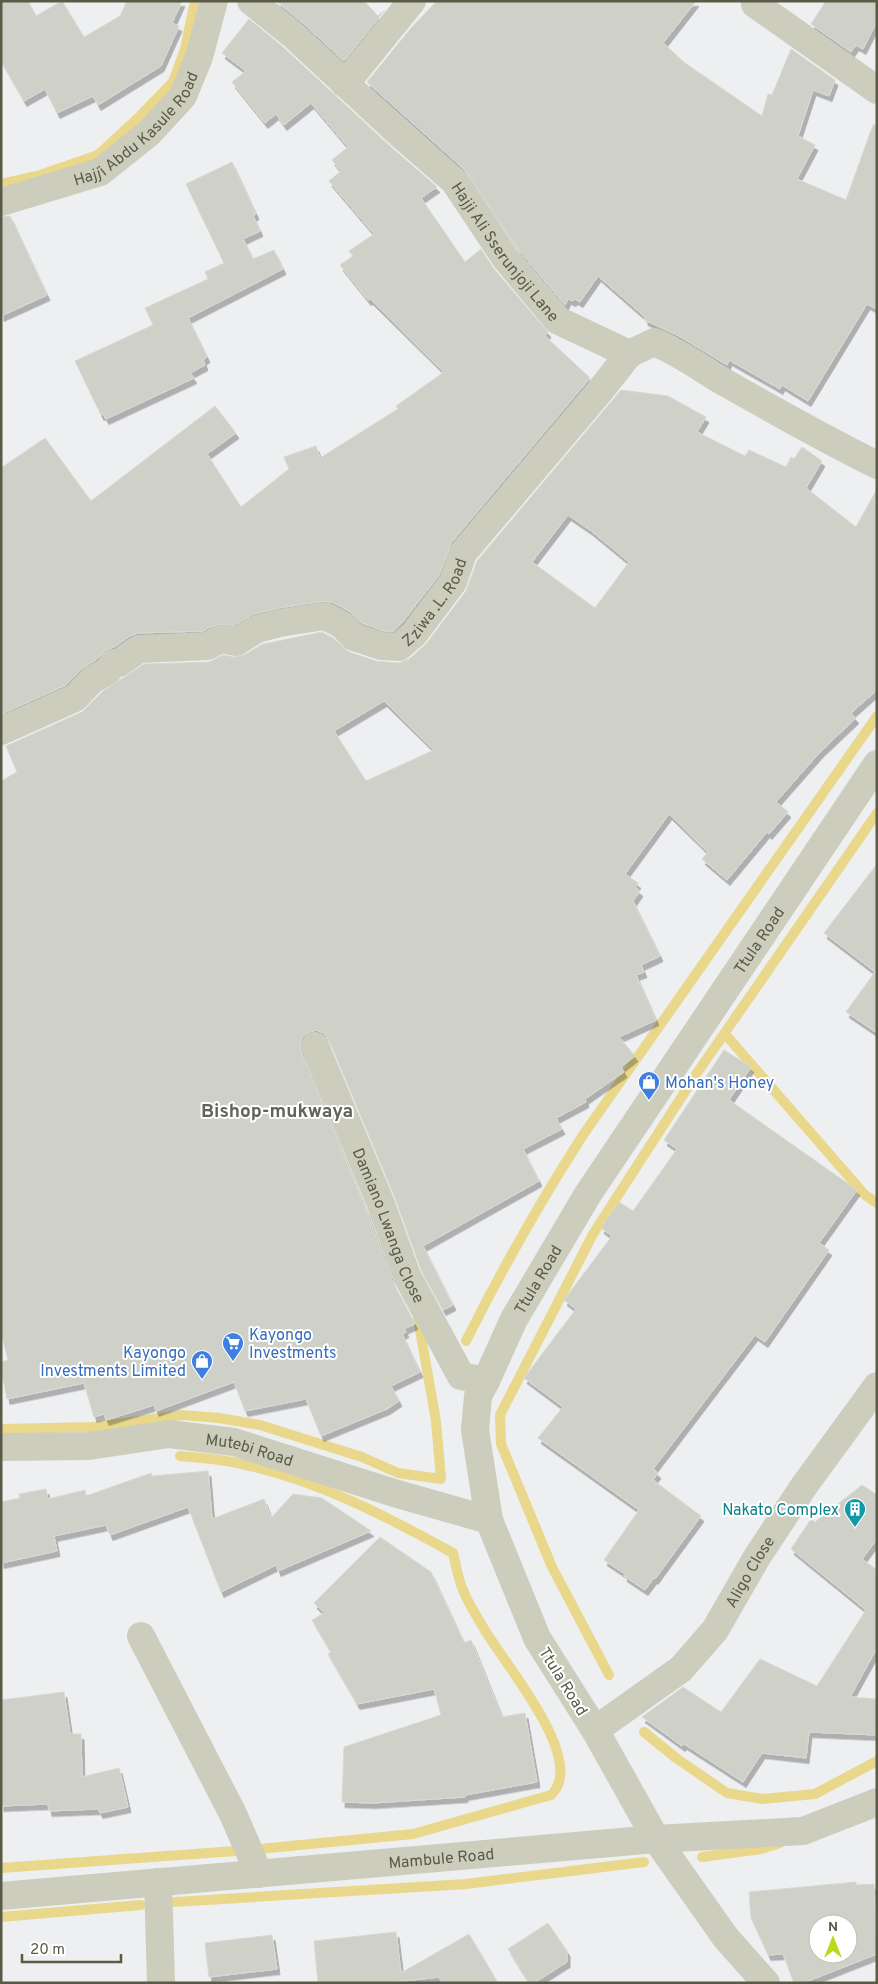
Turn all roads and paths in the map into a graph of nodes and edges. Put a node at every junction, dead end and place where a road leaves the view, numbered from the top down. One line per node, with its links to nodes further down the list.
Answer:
1 (214, 1): 7 (street, Hajji Abdu Kasule Road)
2 (251, 1): 5 (street, Hajji Ali Sserunjoji Lane)
3 (412, 1): 5 (street)
4 (755, 4): 6 (street)
5 (345, 84): 8 (street, Hajji Ali Sserunjoji Lane)
6 (877, 90)
7 (1, 202)
8 (628, 354): 9 (street); 10 (street, Zziwa .L. Road)
9 (877, 465)
10 (1, 730)
11 (877, 764): 13 (street, Ttula Road)
12 (315, 1046): 13 (street, Damiano Lwanga Close)
13 (486, 1381): 16 (street, Ttula Road)
14 (877, 1386): 18 (street, Aligo Close)
15 (1, 1447): 16 (street, Mutebi Road)
16 (489, 1520): 18 (street, Ttula Road)
17 (141, 1636): 21 (street)
18 (595, 1730): 20 (street, Ttula Road)
19 (877, 1802): 20 (street, Mambule Road)
20 (656, 1839): 21 (street, Mambule Road); 25 (street, Ttula Road)
21 (259, 1874): 22 (street, Mambule Road)
22 (158, 1882): 23 (street, Mambule Road); 24 (street)
23 (1, 1896)
24 (161, 1983)
25 (766, 1983)

